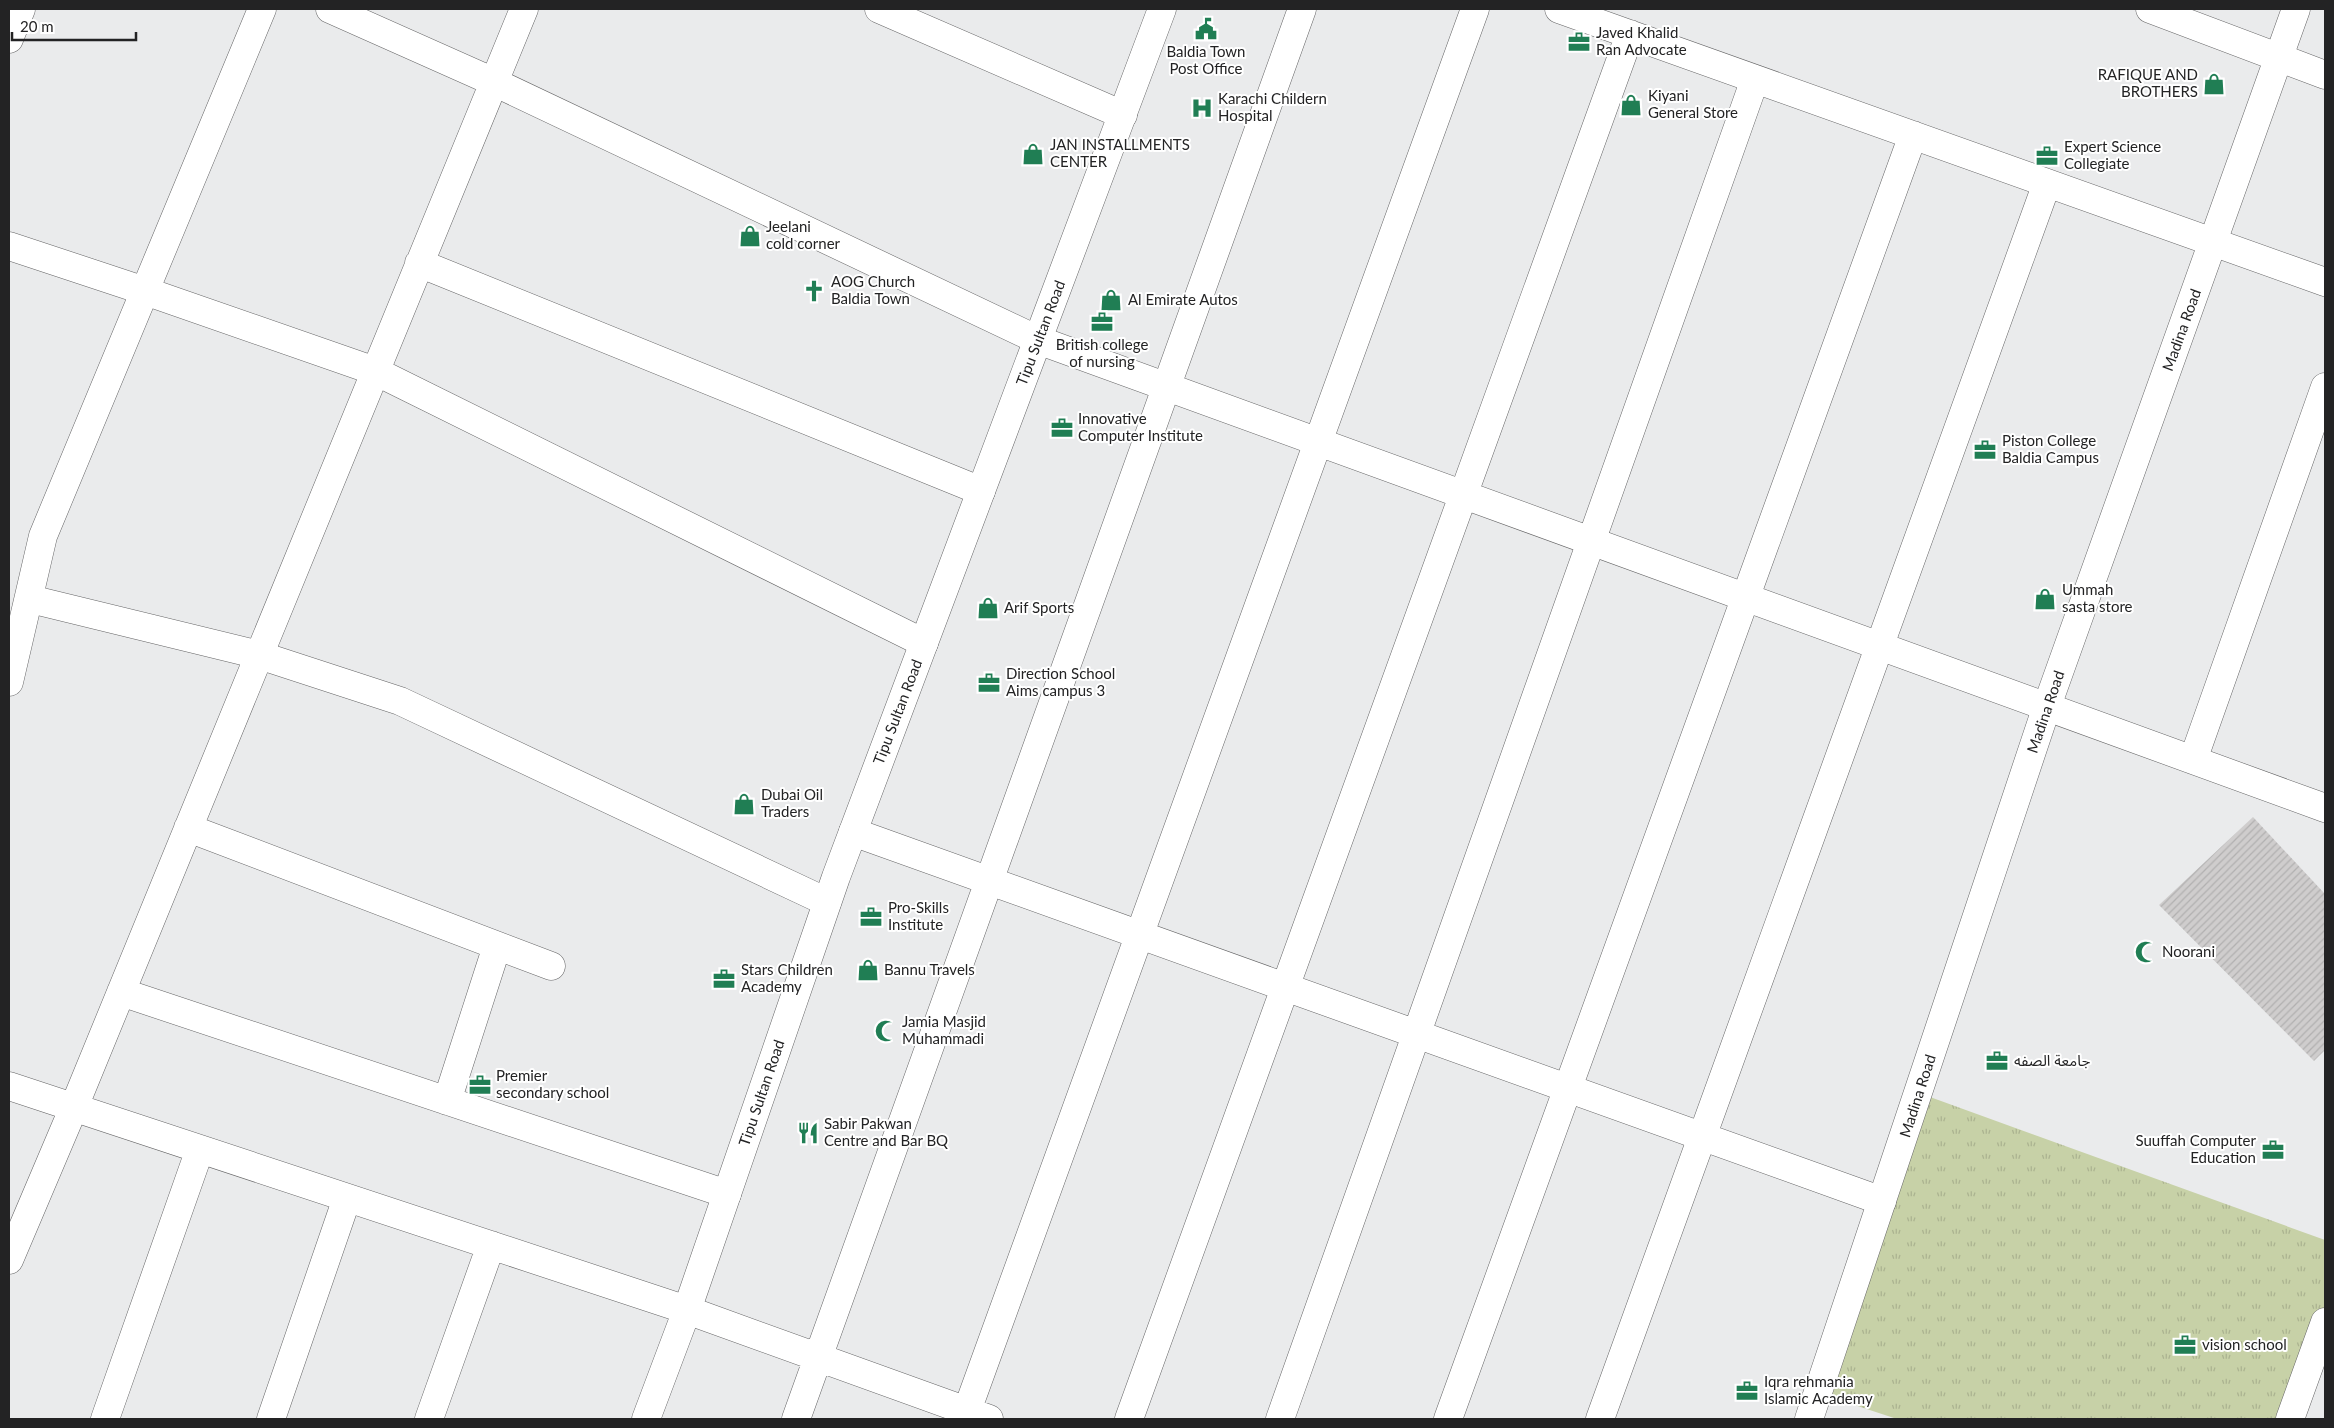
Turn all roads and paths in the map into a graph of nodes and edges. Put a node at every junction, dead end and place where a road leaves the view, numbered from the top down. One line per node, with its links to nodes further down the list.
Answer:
1 (21, 9): 13 (street)
2 (262, 9): 25 (street)
3 (330, 9): 17 (street)
4 (524, 9): 17 (street)
5 (879, 9): 18 (street)
6 (1162, 9): 18 (street, Tipu Sultan Road)
7 (1302, 9): 28 (street)
8 (1475, 9): 30 (street)
9 (1559, 9): 12 (street)
10 (2150, 9): 14 (street)
11 (2296, 9): 14 (street, Madina Road)
12 (1630, 34): 16 (street); 32 (street)
13 (9, 39)
14 (2280, 58): 15 (street); 21 (street, Madina Road)
15 (2325, 75)
16 (1755, 79): 19 (street); 33 (street)
17 (494, 82): 23 (street); 26 (street)
18 (1123, 115): 26 (street, Tipu Sultan Road)
19 (1913, 135): 20 (street); 34 (street)
20 (2048, 183): 21 (street); 37 (street)
21 (2214, 243): 24 (street); 40 (street, Madina Road)
22 (9, 246): 25 (street)
23 (420, 263): 27 (street); 31 (street)
24 (2325, 282)
25 (145, 290): 27 (street); 35 (street)
26 (1038, 340): 28 (street); 31 (street, Tipu Sultan Road)
27 (375, 371): 36 (street); 38 (street)
28 (1166, 387): 30 (street); 45 (street)
29 (2325, 387): 41 (street)
30 (1318, 443): 32 (street); 47 (street)
31 (981, 491): 36 (street, Tipu Sultan Road)
32 (1463, 495): 33 (street); 50 (street)
33 (1591, 542): 34 (street); 52 (street)
34 (1745, 598): 37 (street); 54 (street)
35 (30, 599): 38 (street); 39 (street)
36 (924, 643): 44 (street, Tipu Sultan Road)
37 (1880, 647): 40 (street); 57 (street)
38 (259, 655): 43 (street); 46 (street)
39 (9, 682)
40 (2047, 706): 41 (street); 61 (street, Madina Road)
41 (2193, 760): 42 (street)
42 (2325, 808)
43 (188, 828): 48 (street); 51 (street)
44 (853, 832): 45 (street); 46 (street, Tipu Sultan Road)
45 (989, 881): 47 (street); 66 (street)
46 (828, 902): 59 (street, Tipu Sultan Road)
47 (1140, 935): 50 (street); 68 (street)
48 (497, 946): 49 (street); 55 (street)
49 (552, 966)
50 (1285, 986): 52 (street); 74 (street)
51 (121, 992): 55 (street); 56 (street)
52 (1417, 1034): 54 (street); 75 (street)
53 (9, 1086): 56 (street)
54 (1568, 1088): 57 (street); 76 (street)
55 (447, 1100): 59 (street)
56 (74, 1107): 58 (street); 63 (street)
57 (1703, 1136): 61 (street); 77 (street)
58 (200, 1149): 60 (street); 69 (street)
59 (727, 1194): 64 (street, Tipu Sultan Road)
60 (347, 1198): 62 (street); 70 (street)
61 (1882, 1201): 78 (street, Madina Road)
62 (491, 1245): 64 (street); 71 (street)
63 (9, 1260)
64 (687, 1310): 66 (street); 72 (street, Tipu Sultan Road)
65 (2325, 1322): 67 (street)
66 (818, 1358): 68 (street); 73 (street)
67 (2317, 1370): 79 (street)
68 (973, 1417)
69 (105, 1419)
70 (271, 1419)
71 (429, 1419)
72 (646, 1419)
73 (796, 1419)
74 (1129, 1419)
75 (1280, 1419)
76 (1448, 1419)
77 (1600, 1419)
78 (1809, 1419)
79 (2290, 1419)

